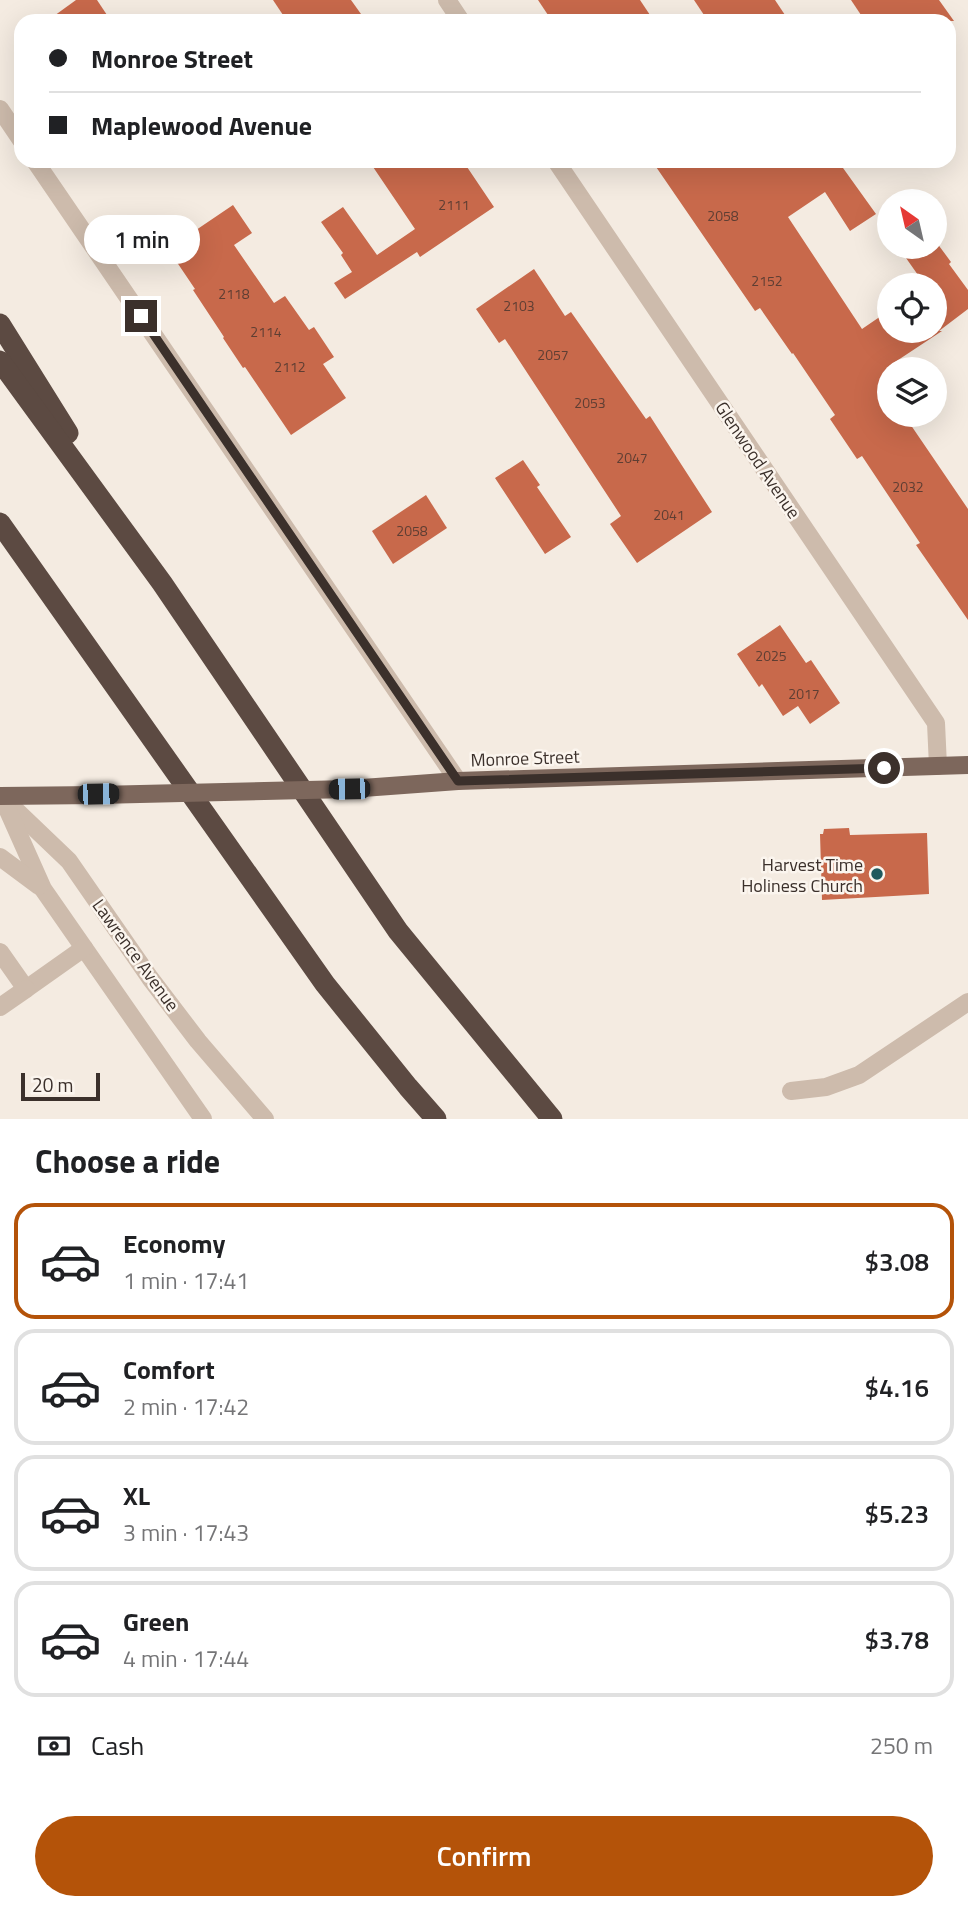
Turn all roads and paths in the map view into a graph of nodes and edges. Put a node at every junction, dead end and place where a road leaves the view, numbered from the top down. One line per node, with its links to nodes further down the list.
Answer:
1 (0, 109): 2 (street)
2 (14, 130)
3 (40, 168): 11 (street)
4 (561, 168): 10 (street, Glenwood Avenue)
5 (0, 324): 8 (highway)
6 (0, 361): 8 (highway)
7 (0, 523): 23 (highway)
8 (162, 583): 24 (highway)
9 (968, 765): 10 (main road, Monroe Street)
10 (938, 766): 11 (main road, Monroe Street)
11 (458, 781): 12 (main road, Monroe Street, bridge)
12 (0, 795): 14 (street); 22 (street, Lawrence Avenue)
13 (0, 857): 14 (street)
14 (43, 889): 15 (street)
15 (84, 948): 17 (street); 21 (street)
16 (0, 952): 17 (street)
17 (26, 989): 19 (street)
18 (968, 1002): 20 (street)
19 (0, 1007)
20 (790, 1091)
21 (203, 1119)
22 (265, 1119)
23 (436, 1119)
24 (552, 1119)

